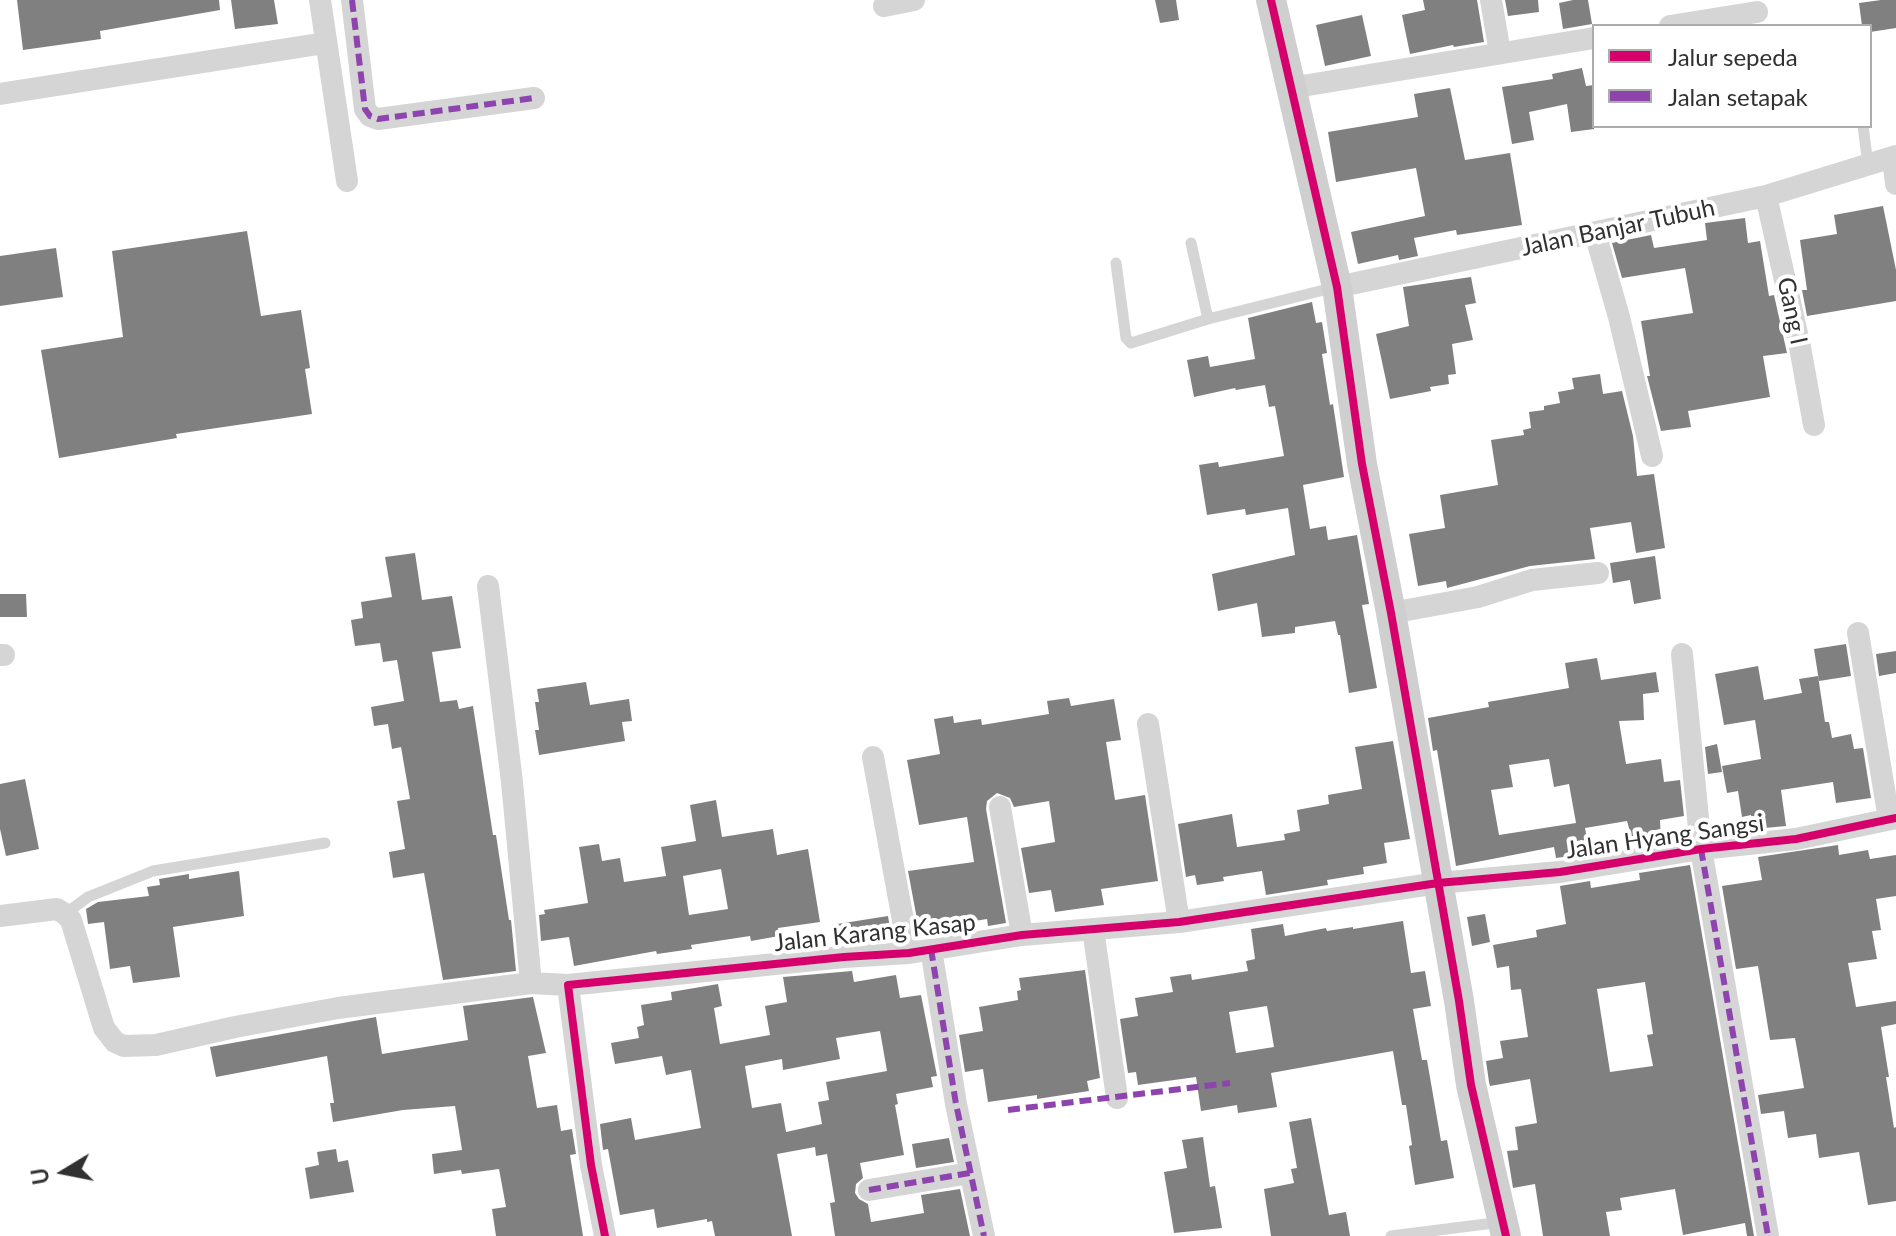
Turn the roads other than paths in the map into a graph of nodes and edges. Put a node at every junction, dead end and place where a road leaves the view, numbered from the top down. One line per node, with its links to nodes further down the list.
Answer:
1 (320, 0): 10 (street)
2 (352, 0): 14 (street)
3 (914, 0): 6 (street)
4 (1271, 0): 12 (street)
5 (1491, 0): 11 (street)
6 (884, 6)
7 (1757, 12): 8 (street)
8 (1682, 24)
9 (1592, 38): 11 (street)
10 (325, 43): 13 (street); 18 (street)
11 (1500, 53): 12 (street)
12 (1290, 88): 24 (street)
13 (0, 94)
14 (534, 98)
15 (1863, 128): 17 (lane)
16 (1894, 156): 17 (street, Jalan Banjar Tubuh); 19 (street)
17 (1869, 166): 20 (street, Jalan Banjar Tubuh)
18 (347, 181)
19 (1896, 184)
20 (1766, 196): 21 (street, Jalan Banjar Tubuh); 26 (street, Gang I)
21 (1595, 233): 24 (street, Jalan Banjar Tubuh); 27 (street)
22 (1191, 243): 25 (lane)
23 (1116, 263): 25 (lane)
24 (1337, 287): 25 (lane); 30 (street)
25 (1208, 319)
26 (1814, 425)
27 (1652, 456)
28 (1598, 573): 30 (street)
29 (488, 586): 46 (street)
30 (1391, 613): 39 (street)
31 (1858, 633): 36 (street)
32 (1682, 654): 38 (street)
33 (1148, 724): 42 (street)
34 (873, 757): 45 (street)
35 (1000, 807): 44 (street)
36 (1892, 818): 38 (street, Jalan Hyang Sangsi)
37 (325, 843): 40 (lane)
38 (1701, 849): 39 (street, Jalan Hyang Sangsi); 55 (street)
39 (1438, 883): 42 (street, Jalan Karang Kasap); 51 (street)
40 (65, 914): 41 (street); 46 (street, Jalan Karang Kasap)
41 (0, 916)
42 (1179, 922): 43 (street, Jalan Karang Kasap)
43 (1093, 929): 44 (street, Jalan Karang Kasap); 48 (street)
44 (1022, 935): 45 (street, Jalan Karang Kasap)
45 (920, 951): 47 (street, Jalan Karang Kasap); 49 (street)
46 (531, 983): 47 (street, Jalan Karang Kasap)
47 (568, 985): 52 (street)
48 (1117, 1098)
49 (970, 1173): 50 (street); 53 (street)
50 (869, 1190)
51 (1504, 1229): 54 (lane)
52 (605, 1236)
53 (984, 1236)
54 (1391, 1236)
55 (1768, 1236)

